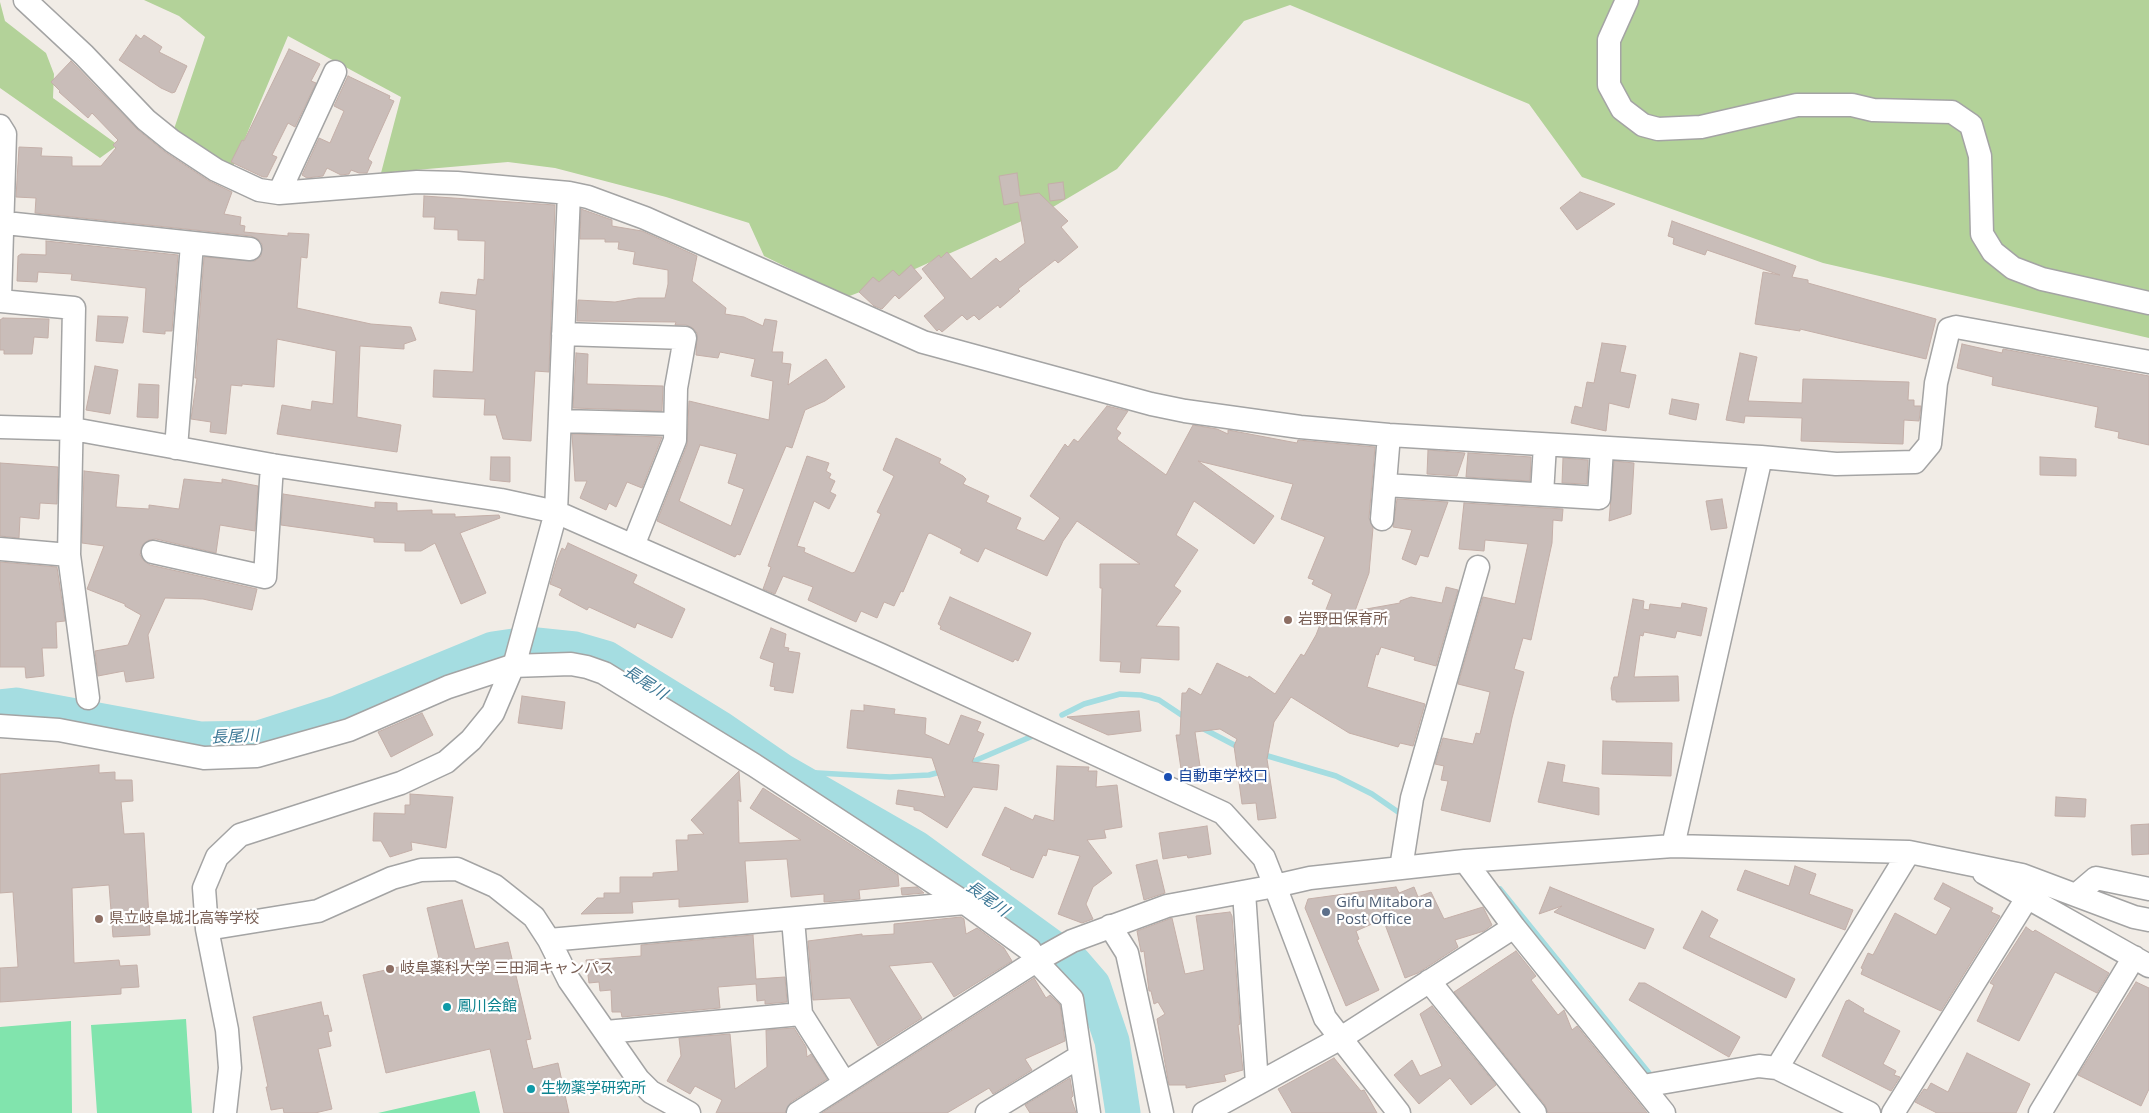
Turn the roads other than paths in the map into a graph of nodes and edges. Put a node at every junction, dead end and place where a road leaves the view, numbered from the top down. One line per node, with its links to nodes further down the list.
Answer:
1 (25, 0): 5 (street)
2 (1627, 0): 11 (street)
3 (335, 72): 5 (street)
4 (0, 126): 7 (street)
5 (278, 193): 6 (street)
6 (569, 193): 12 (street); 18 (street)
7 (6, 230): 8 (street); 10 (street)
8 (192, 244): 9 (street); 20 (street)
9 (250, 249)
10 (0, 300): 17 (street)
11 (2149, 303)
12 (563, 334): 14 (street); 15 (street)
13 (2149, 362): 22 (street)
14 (560, 421): 15 (street); 26 (street)
15 (676, 424): 28 (street)
16 (0, 427): 17 (street)
17 (73, 429): 20 (street); 31 (street)
18 (1389, 435): 19 (street); 24 (street)
19 (1545, 445): 21 (street); 25 (street)
20 (176, 448): 23 (street)
21 (1602, 448): 22 (street); 25 (street)
22 (1761, 457): 36 (street)
23 (272, 465): 26 (street); 30 (street)
24 (1385, 485): 25 (street); 27 (street)
25 (1542, 494)
26 (556, 512): 28 (street); 33 (street)
27 (1382, 519)
28 (633, 546): 41 (street)
29 (0, 549): 31 (street)
30 (153, 552)
31 (69, 555): 34 (street)
32 (1478, 567): 40 (street)
33 (514, 663): 35 (street); 46 (street); 51 (street)
34 (88, 698)
35 (0, 726)
36 (1673, 846): 37 (street); 38 (street)
37 (1910, 852): 39 (street); 60 (street)
38 (1465, 861): 40 (street); 50 (street)
39 (1964, 862): 44 (street); 45 (street)
40 (1401, 868): 41 (street)
41 (1276, 886): 43 (street); 58 (street)
42 (2149, 889): 44 (street)
43 (1244, 892): 49 (street); 62 (street)
44 (2076, 895): 48 (street)
45 (2027, 898): 54 (street); 75 (street)
46 (964, 903): 47 (street); 53 (street)
47 (792, 919): 52 (street); 56 (street)
48 (2149, 920)
49 (1110, 926): 53 (street); 69 (street)
50 (1514, 927): 55 (street); 63 (street)
51 (207, 929): 52 (street); 64 (street)
52 (549, 940): 57 (street)
53 (1042, 958): 59 (street); 61 (street)
54 (2141, 962): 76 (street)
55 (1429, 981): 58 (street); 72 (street)
56 (801, 1014): 57 (street); 61 (street)
57 (606, 1032): 65 (street)
58 (1341, 1038): 62 (street); 71 (street)
59 (1079, 1056): 67 (street); 68 (street)
60 (1777, 1068): 63 (street); 74 (street)
61 (844, 1082): 66 (street)
62 (1257, 1084): 70 (street)
63 (1643, 1086): 73 (street)
64 (225, 1113)
65 (689, 1113)
66 (798, 1113)
67 (987, 1113)
68 (1089, 1113)
69 (1162, 1113)
70 (1204, 1113)
71 (1399, 1113)
72 (1535, 1113)
73 (1664, 1113)
74 (1869, 1113)
75 (1893, 1113)
76 (2040, 1113)

